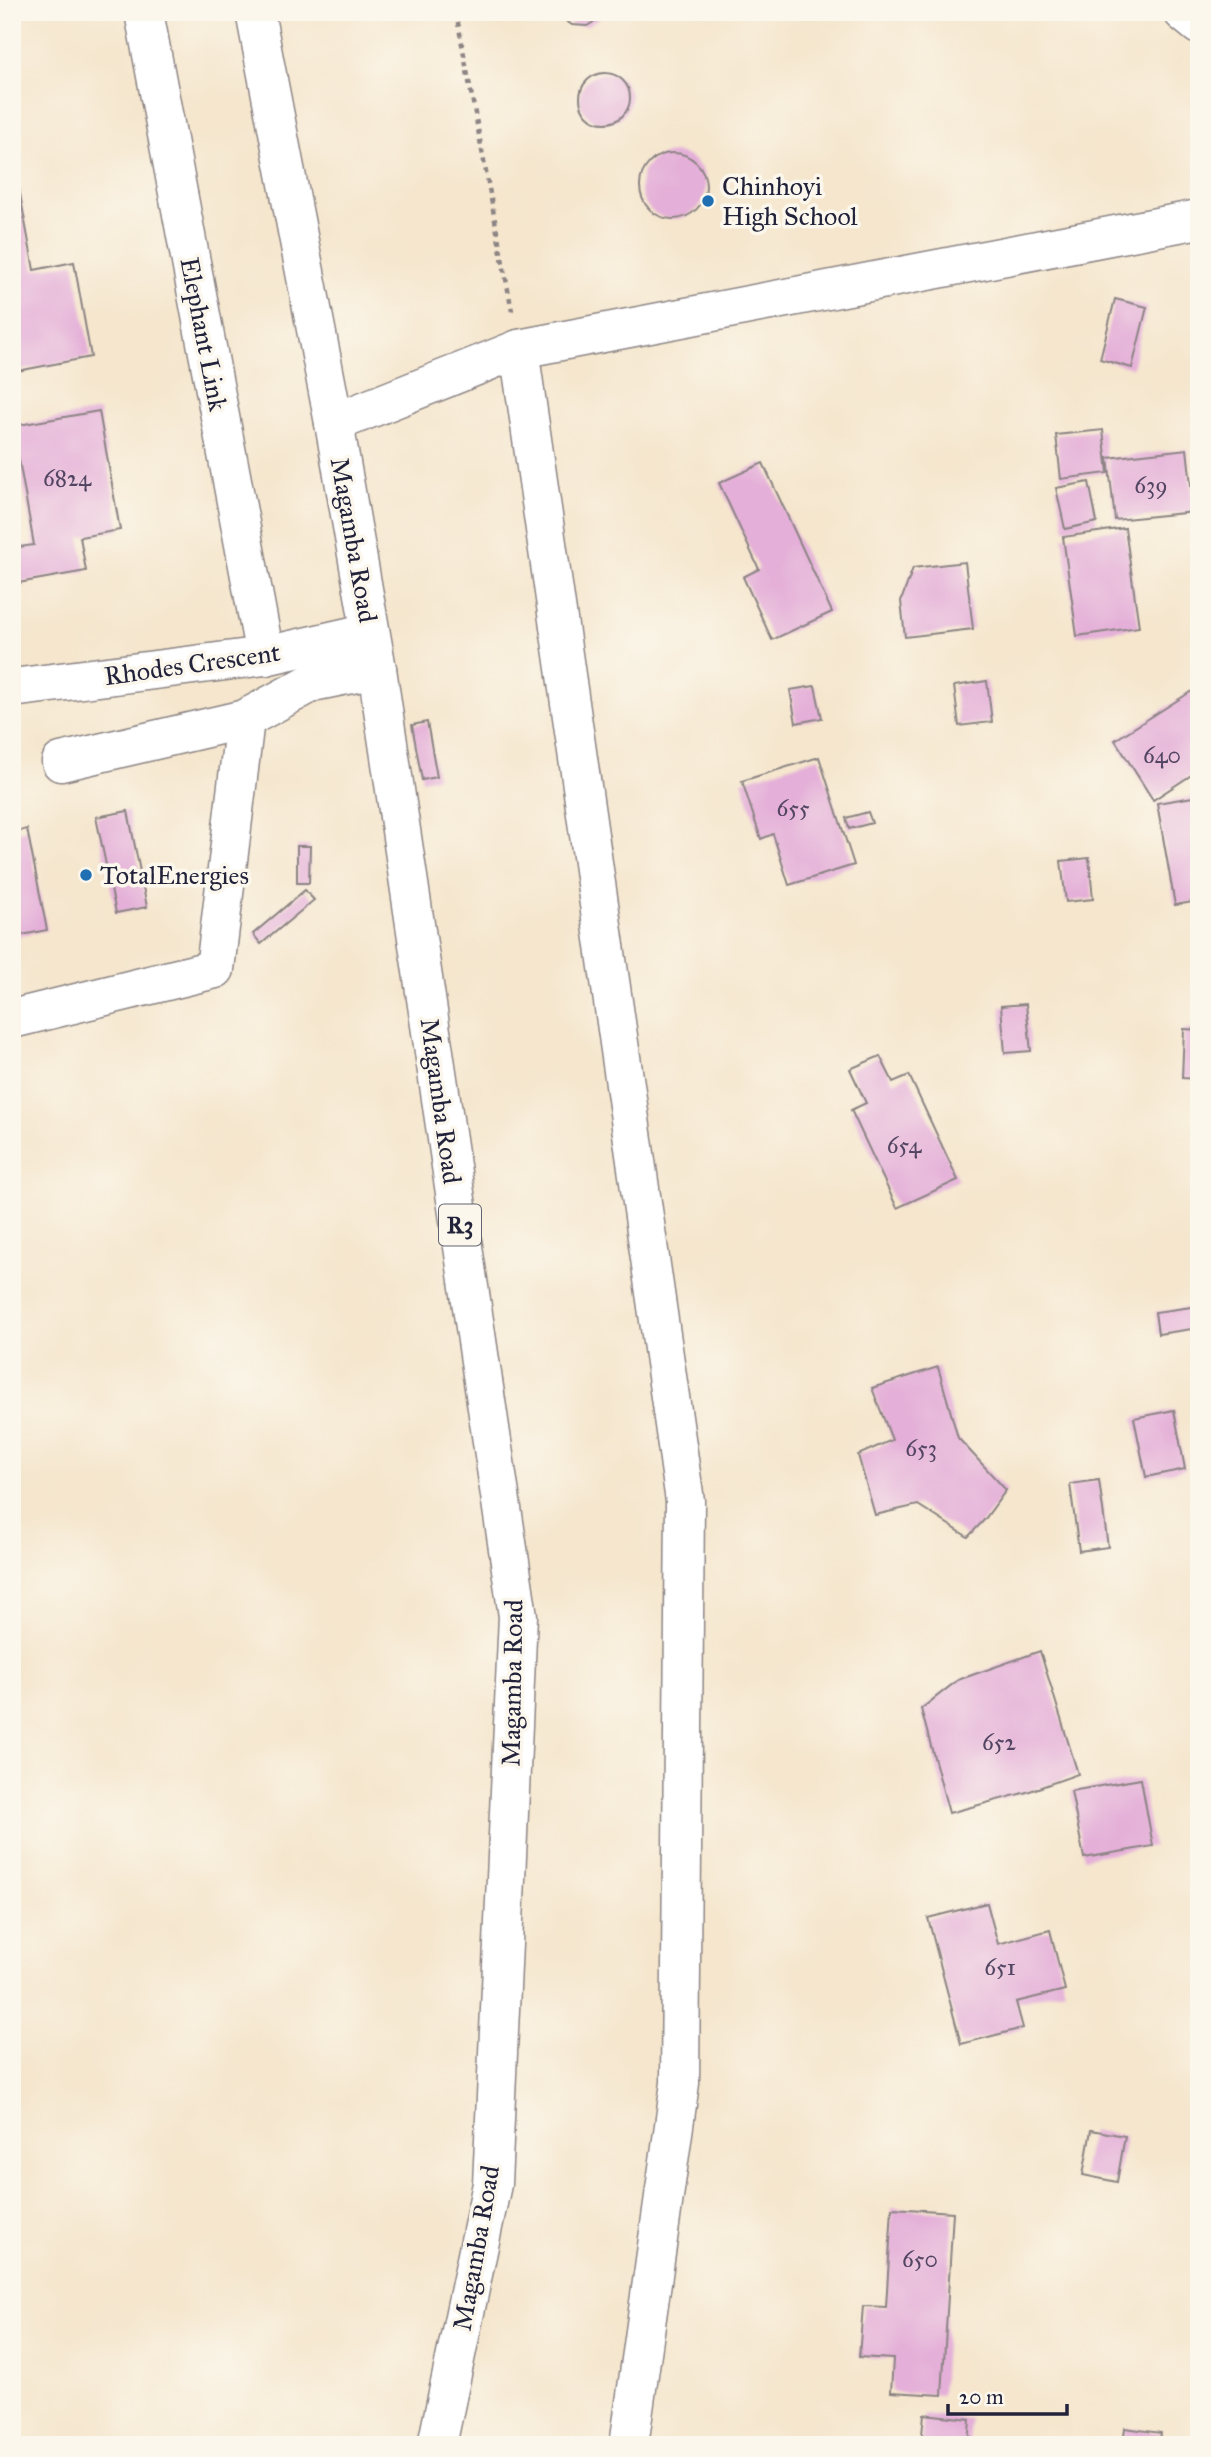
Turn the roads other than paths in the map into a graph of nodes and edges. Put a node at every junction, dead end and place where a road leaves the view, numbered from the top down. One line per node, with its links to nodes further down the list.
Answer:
1 (144, 12): 9 (main road, Elephant Link)
2 (255, 12): 7 (main road, Magamba Road / R3)
3 (1183, 12): 4 (main road)
4 (1199, 25)
5 (1199, 219): 6 (main road)
6 (520, 349): 7 (main road); 16 (main road)
7 (334, 423): 8 (main road, Magamba Road / R3)
8 (370, 632): 9 (main road, Rhodes Crescent); 10 (main road, Magamba Road / R3)
9 (264, 656): 11 (main road, Rhodes Crescent)
10 (377, 669): 12 (main road); 15 (main road, Magamba Road / R3)
11 (12, 688)
12 (246, 719): 13 (main road); 14 (main road)
13 (61, 762)
14 (12, 1019)
15 (437, 2445)
16 (629, 2445)

